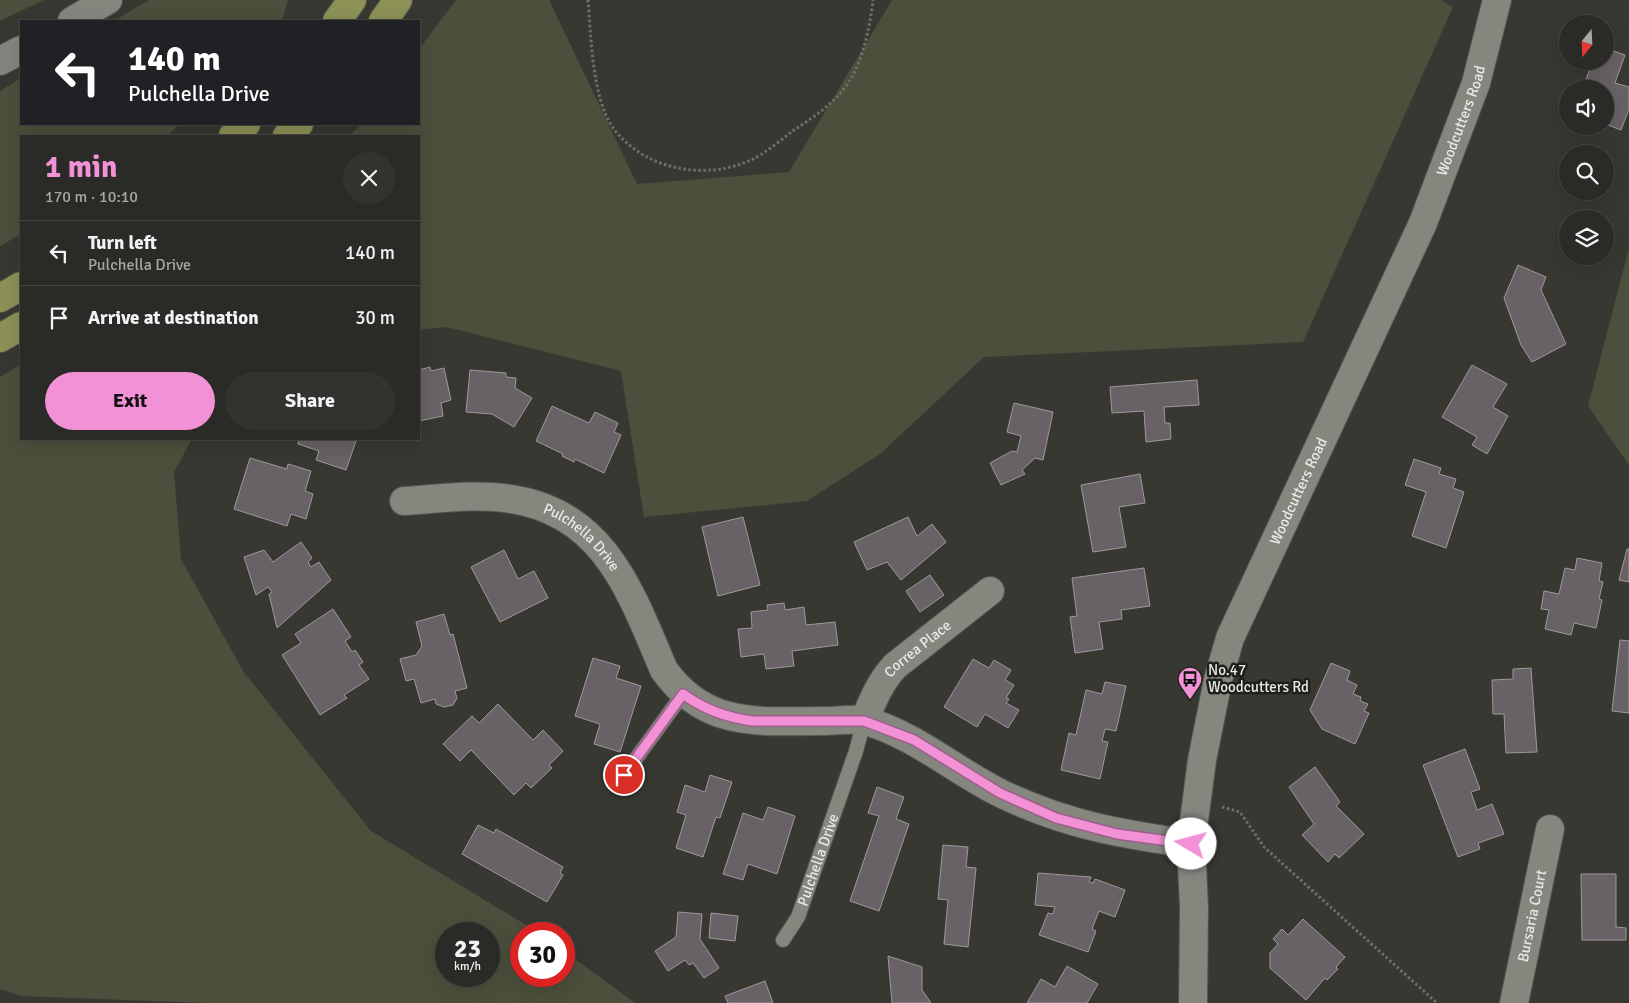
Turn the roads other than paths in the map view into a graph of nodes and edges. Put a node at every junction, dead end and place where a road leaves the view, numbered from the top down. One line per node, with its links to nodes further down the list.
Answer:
1 (108, 0): 5 (street)
2 (352, 0): 6 (highway)
3 (398, 0): 7 (highway)
4 (1497, 0): 24 (street, Woodcutters Road)
5 (74, 20)
6 (338, 20)
7 (384, 20)
8 (20, 51): 9 (street)
9 (0, 61)
10 (245, 125): 12 (highway)
11 (298, 125): 13 (highway)
12 (234, 135)
13 (288, 135)
14 (20, 287): 15 (highway)
15 (0, 298)
16 (20, 327): 17 (highway)
17 (0, 338)
18 (404, 501): 20 (street, Pulchella Drive)
19 (990, 591): 21 (street, Correa Place)
20 (683, 694): 21 (street, Pulchella Drive); 22 (lane)
21 (864, 721): 24 (street, Pulchella Drive); 25 (lane, Pulchella Drive)
22 (624, 775)
23 (1550, 828): 27 (street, Bursaria Court)
24 (1191, 844): 26 (street, Woodcutters Road)
25 (783, 940)
26 (1193, 1003)
27 (1514, 1003)

